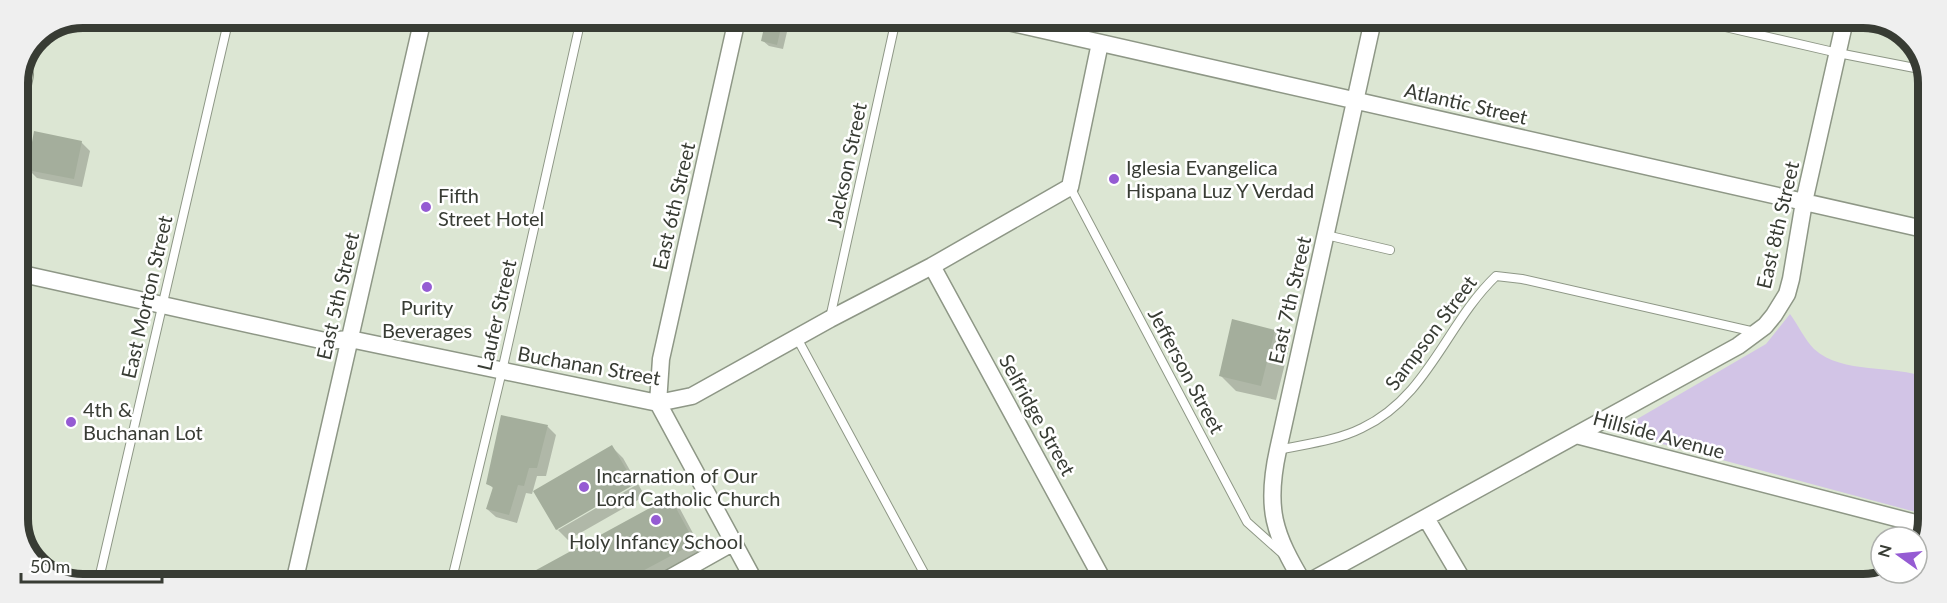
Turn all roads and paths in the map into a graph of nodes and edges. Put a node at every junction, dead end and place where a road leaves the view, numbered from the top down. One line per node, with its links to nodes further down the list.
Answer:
1 (227, 28): 21 (lane, East Morton Street)
2 (421, 28): 25 (street, East 5th Street)
3 (579, 28): 26 (lane, Laufer Street)
4 (735, 28): 27 (street, East 6th Street)
5 (894, 28): 22 (lane, Jackson Street)
6 (1059, 28): 10 (street, Atlantic Street)
7 (1371, 28): 13 (street, East 7th Street)
8 (1730, 28): 11 (lane)
9 (1843, 28): 11 (street, East 8th Street)
10 (1100, 43): 13 (street, Atlantic Street); 14 (street)
11 (1838, 53): 12 (lane); 15 (street, East 8th Street)
12 (1916, 68)
13 (1355, 100): 15 (street, Atlantic Street); 17 (street, East 7th Street)
14 (1070, 187): 19 (street, Buchanan Street); 33 (lane, Jefferson Street)
15 (1804, 202): 16 (street, Atlantic Street); 23 (street, East 8th Street)
16 (1918, 228)
17 (1326, 235): 18 (lane); 29 (street, East 7th Street)
18 (1390, 250)
19 (932, 266): 22 (street, Buchanan Street); 40 (street, Selfridge Street)
20 (28, 275): 21 (street, Buchanan Street)
21 (162, 306): 25 (street, Buchanan Street); 34 (lane, East Morton Street)
22 (830, 319): 24 (street, Buchanan Street)
23 (1757, 333): 28 (street, East 8th Street); 29 (lane, Sampson Street)
24 (796, 338): 27 (street, Buchanan Street); 39 (lane)
25 (350, 339): 26 (street, Buchanan Street); 35 (street, East 5th Street)
26 (502, 371): 27 (street, Buchanan Street); 36 (lane, Laufer Street)
27 (658, 403): 32 (street)
28 (1576, 435): 30 (street, Hillside Avenue); 31 (street, Hillside Avenue)
29 (1278, 450): 33 (street, East 7th Street)
30 (1426, 518): 42 (street, Hillside Avenue); 43 (street)
31 (1918, 524)
32 (734, 542): 37 (street); 38 (street)
33 (1288, 559): 41 (street, East 7th Street)
34 (100, 574)
35 (296, 574)
36 (453, 574)
37 (678, 574)
38 (751, 574)
39 (925, 574)
40 (1101, 574)
41 (1298, 574)
42 (1323, 574)
43 (1459, 574)

